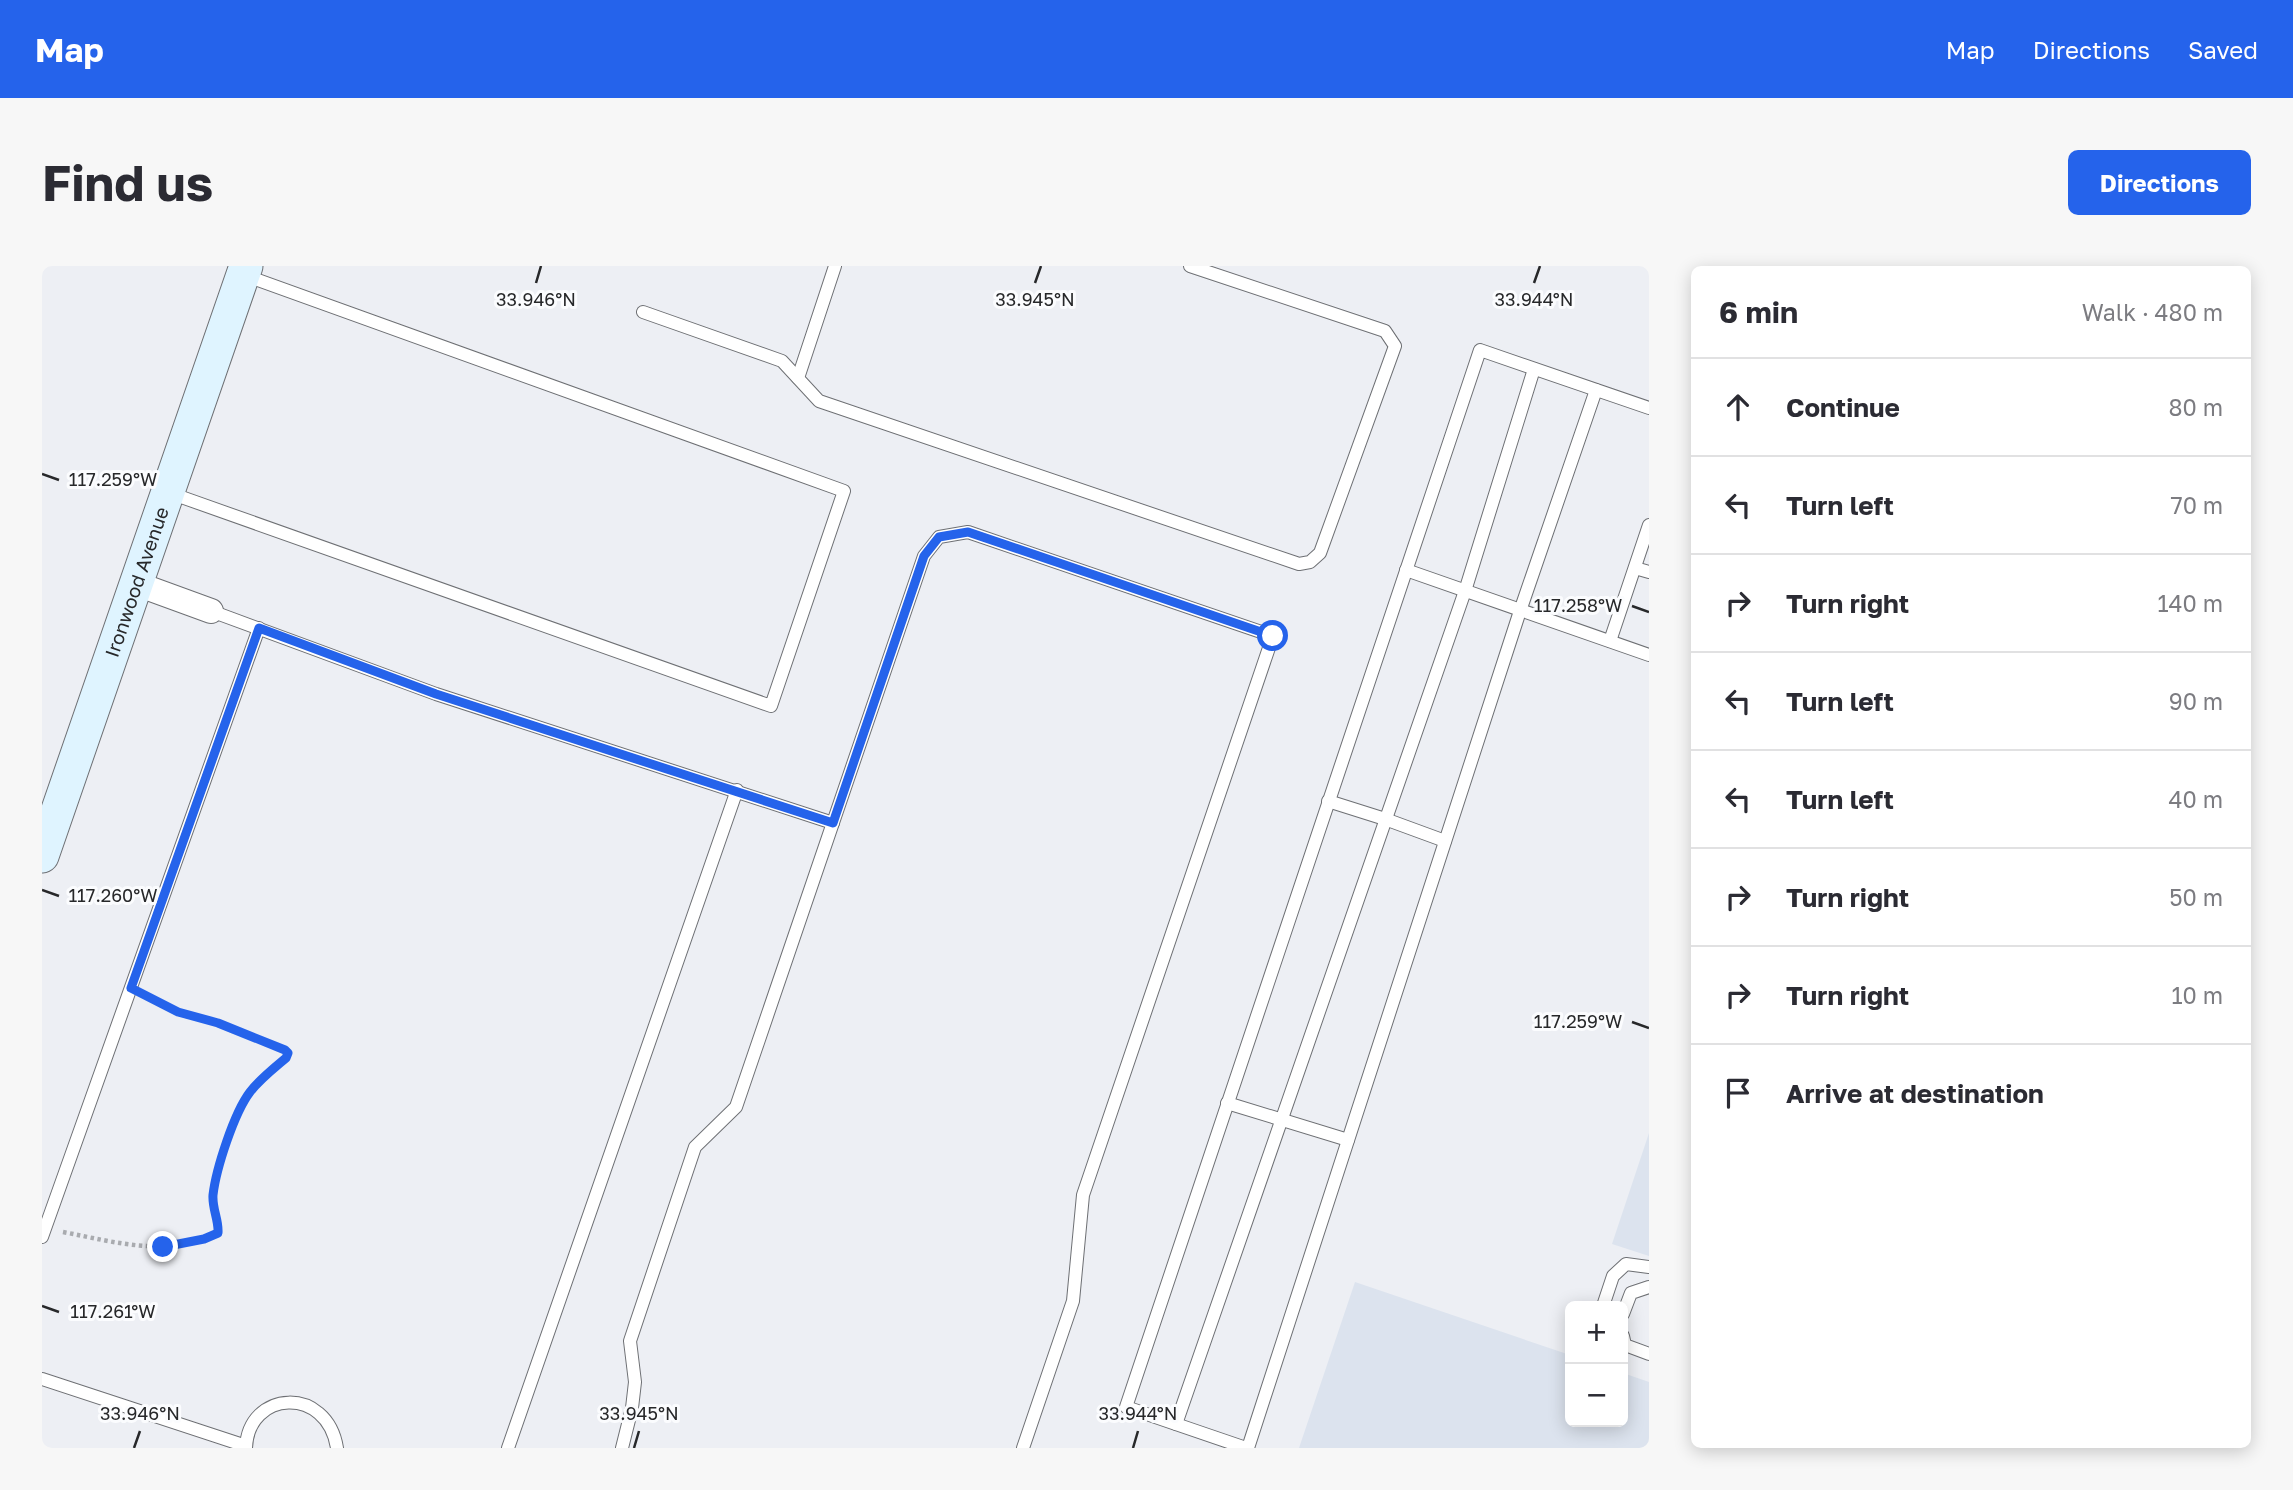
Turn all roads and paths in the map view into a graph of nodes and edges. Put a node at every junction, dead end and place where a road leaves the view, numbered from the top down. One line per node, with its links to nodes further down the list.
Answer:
1 (835, 266): 6 (lane)
2 (1190, 266): 6 (lane)
3 (245, 270): 9 (main road, Ironwood Avenue); 9 (lane)
4 (643, 312): 6 (lane)
5 (1534, 369): 7 (lane); 12 (lane); 15 (lane)
6 (798, 378)
7 (1596, 390): 8 (lane); 17 (lane)
8 (1649, 408)
9 (169, 492): 14 (main road, Ironwood Avenue)
10 (1649, 525): 11 (lane)
11 (1634, 568): 13 (lane); 19 (lane)
12 (1406, 570): 15 (lane); 22 (lane)
13 (1649, 572)
14 (137, 584): 16 (street); 26 (main road, Ironwood Avenue)
15 (1465, 591): 17 (lane); 23 (lane)
16 (211, 611): 18 (lane)
17 (1520, 611): 19 (lane); 25 (lane)
18 (259, 628): 21 (lane); 27 (lane)
19 (1610, 641): 20 (lane)
20 (1649, 655)
21 (737, 790): 24 (lane); 42 (lane)
22 (1328, 801): 23 (lane); 28 (lane)
23 (1385, 819): 25 (lane); 29 (lane)
24 (833, 823): 43 (lane); 44 (lane)
25 (1445, 841): 30 (lane)
26 (42, 856)
27 (131, 988): 31 (lane); 31 (path)
28 (1227, 1103): 29 (lane); 39 (lane)
29 (1282, 1119): 30 (lane); 39 (lane)
30 (1348, 1139): 45 (lane)
31 (44, 1233)
32 (1649, 1267): 34 (lane)
33 (1649, 1287): 35 (lane)
34 (1605, 1301)
35 (1628, 1301)
36 (1628, 1343): 37 (lane)
37 (1649, 1354)
38 (42, 1379): 40 (lane)
39 (1175, 1424): 45 (lane)
40 (246, 1447): 41 (lane)
41 (337, 1448)
42 (508, 1448)
43 (622, 1448)
44 (1023, 1448)
45 (1247, 1448)

